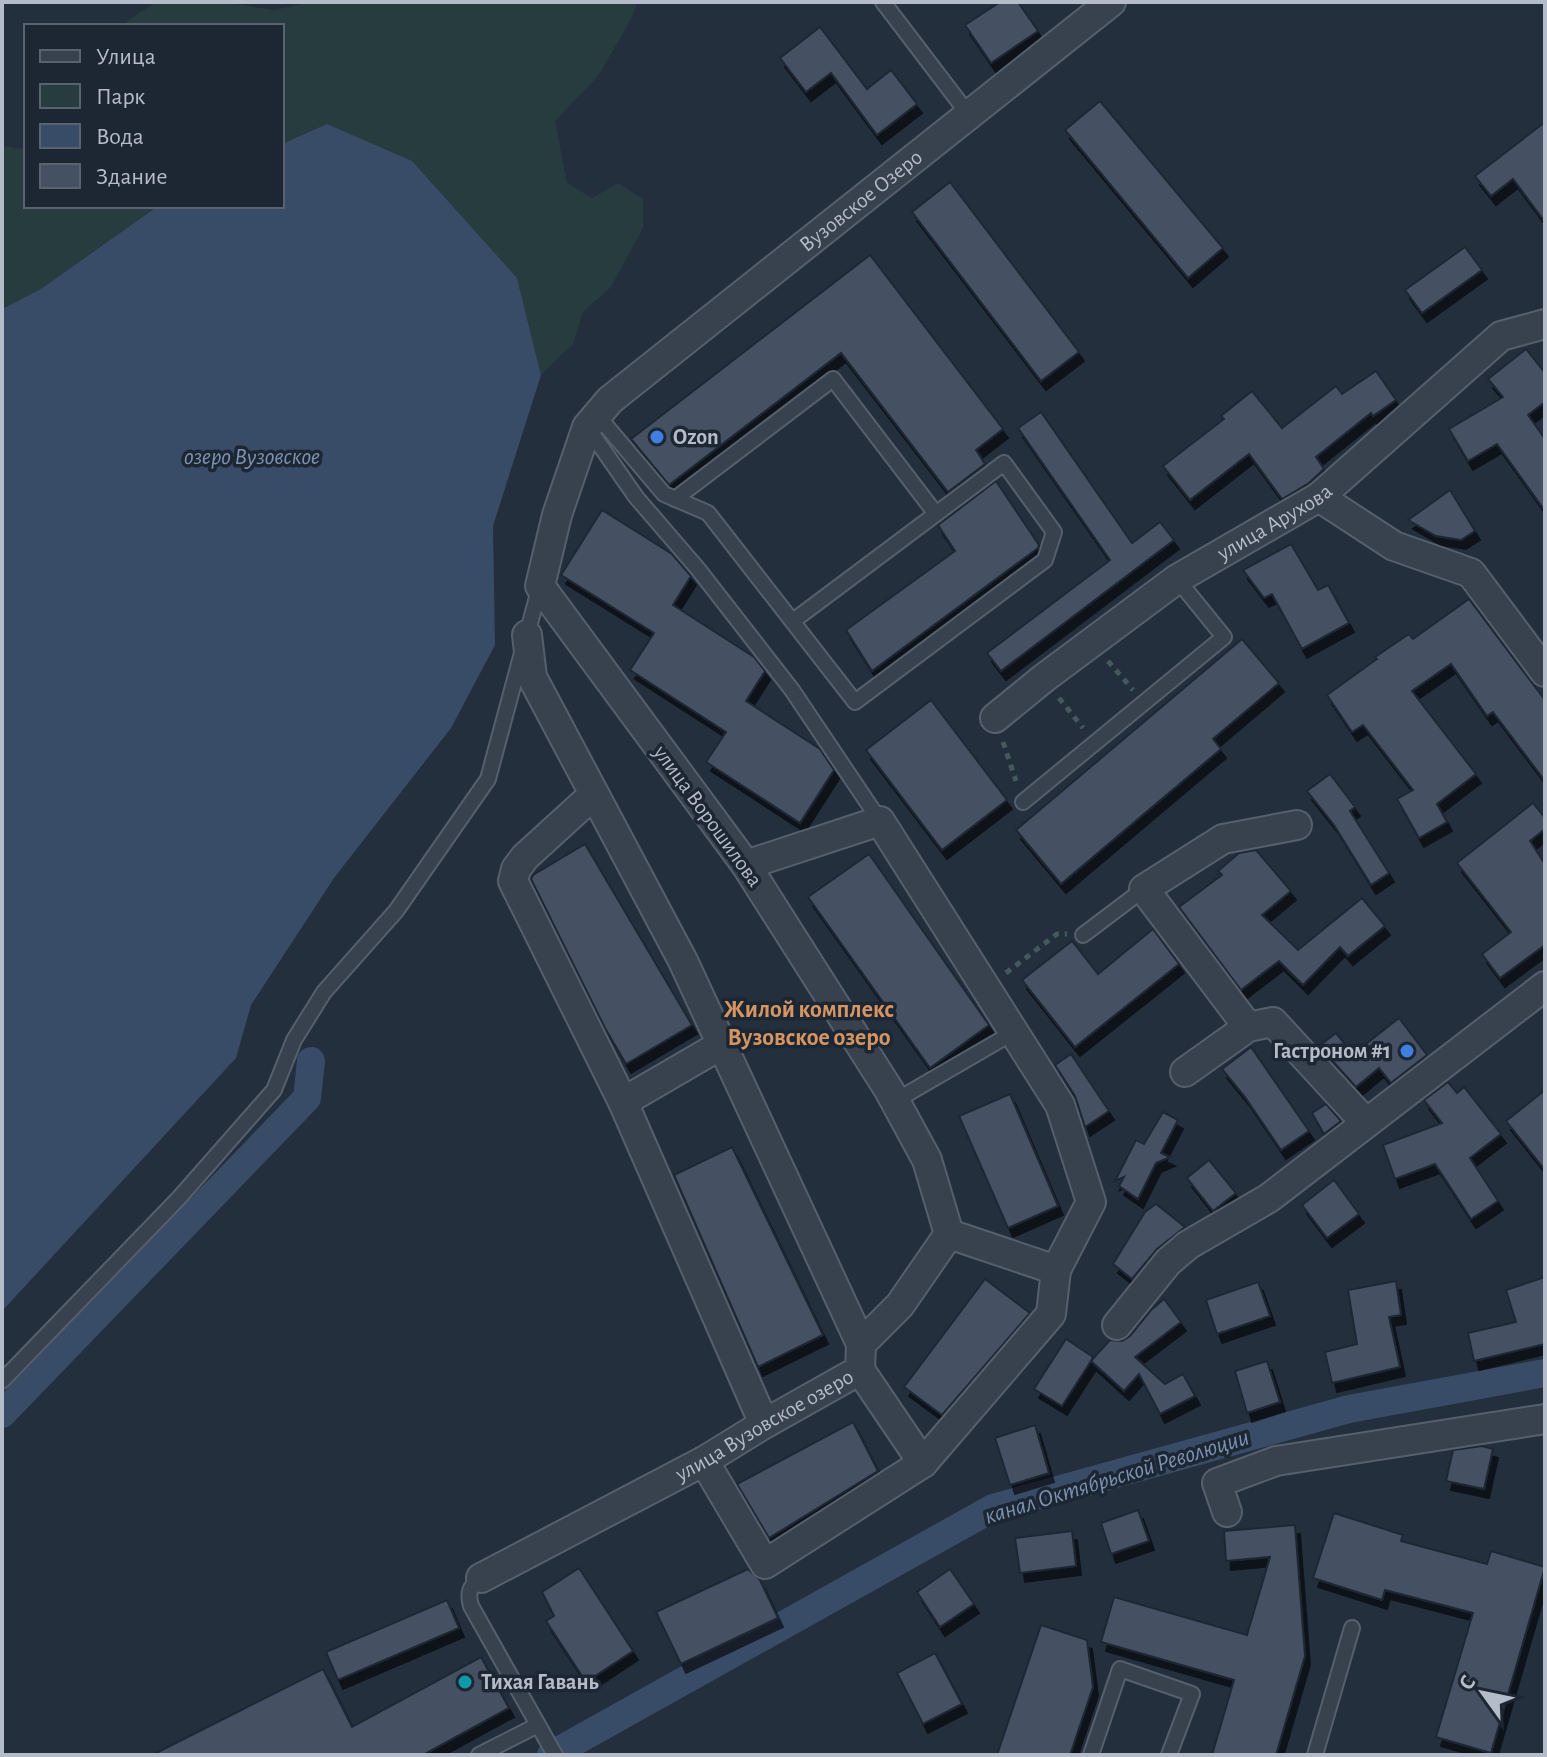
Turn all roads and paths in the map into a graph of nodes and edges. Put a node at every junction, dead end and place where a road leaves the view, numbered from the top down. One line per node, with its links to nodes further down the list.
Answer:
1 (883, 2): 3 (lane)
2 (1111, 2): 3 (street, Вузовское Озеро)
3 (969, 115): 5 (street, Вузовское Озеро)
4 (1545, 324): 6 (street, улица Арухова)
5 (598, 414): 7 (lane); 10 (street); 21 (lane)
6 (1319, 497): 9 (street, улица Арухова); 14 (street)
7 (675, 499): 8 (lane); 11 (lane)
8 (936, 514): 11 (lane); 11 (lane)
9 (1177, 579): 13 (street, улица Арухова); 16 (lane)
10 (540, 586): 12 (lane); 23 (street, улица Ворошилова)
11 (793, 621)
12 (527, 635): 19 (street, улица Вузовское озеро); 39 (lane)
13 (1092, 642): 15 (street, улица Арухова); 16 (path)
14 (1545, 672)
15 (1044, 678): 17 (street, улица Арухова); 18 (path)
16 (1144, 703): 18 (lane)
17 (995, 718): 20 (path)
18 (1095, 743): 20 (lane)
19 (593, 795): 30 (street, улица Вузовское озеро); 33 (street)
20 (1023, 802)
21 (880, 821): 23 (street); 27 (street)
22 (1297, 825): 24 (street)
23 (746, 865): 32 (street, улица Ворошилова)
24 (1144, 889): 25 (lane); 28 (street)
25 (1083, 935): 27 (path)
26 (1545, 986): 34 (street)
27 (986, 989): 29 (street)
28 (1248, 1027): 31 (street); 34 (street)
29 (1014, 1032): 32 (lane); 36 (street)
30 (721, 1045): 33 (street); 38 (street, улица Вузовское озеро)
31 (1185, 1072)
32 (895, 1101): 35 (street, улица Ворошилова)
33 (623, 1102): 41 (street)
34 (1366, 1123): 37 (street)
35 (949, 1234): 36 (street); 38 (street)
36 (1056, 1270): 43 (street)
37 (1117, 1325)
38 (861, 1357): 41 (street, улица Вузовское озеро); 43 (street)
39 (2, 1381)
40 (1545, 1419): 44 (street)
41 (764, 1424): 42 (street, улица Вузовское озеро)
42 (704, 1461): 43 (street); 45 (street, улица Вузовское озеро)
43 (923, 1463)
44 (1227, 1512)
45 (481, 1578): 47 (lane)
46 (1352, 1628): 52 (lane)
47 (536, 1726): 48 (lane); 49 (lane)
48 (479, 1755)
49 (555, 1755)
50 (1091, 1755): 51 (lane)
51 (1169, 1755)
52 (1315, 1755)

